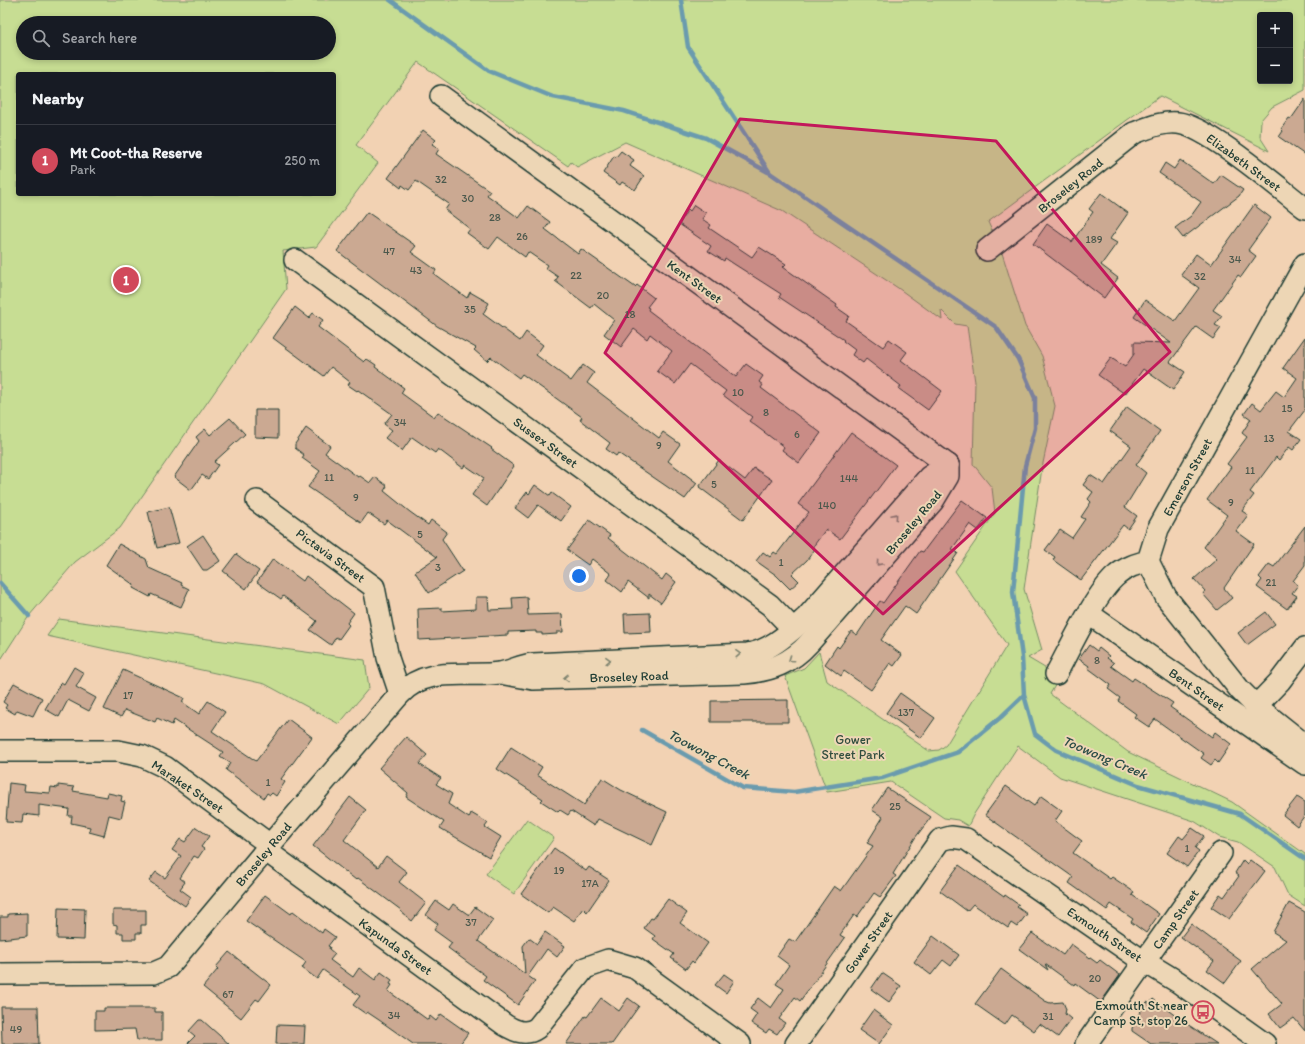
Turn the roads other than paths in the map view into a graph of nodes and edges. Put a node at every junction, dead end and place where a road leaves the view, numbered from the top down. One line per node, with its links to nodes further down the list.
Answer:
1 (441, 96): 7 (street, Kent Street)
2 (1155, 124): 3 (street, Elizabeth Street); 4 (street, Broseley Road)
3 (1305, 208)
4 (988, 250)
5 (295, 260): 11 (street, Sussex Street)
6 (1305, 264): 9 (street, Emerson Street)
7 (948, 465): 11 (street, Broseley Road, one-way to 7); 13 (street, Broseley Road, one-way to 13)
8 (258, 501): 15 (street, Pictavia Street)
9 (1148, 561): 10 (street); 16 (street, Bent Street)
10 (1089, 614): 14 (street); 19 (street, Bent Street)
11 (793, 629): 13 (street, Broseley Road, one-way to 11)
12 (1305, 648): 16 (street)
13 (501, 672): 15 (street, Broseley Road)
14 (1056, 674)
15 (400, 694): 21 (street, Broseley Road)
16 (1256, 706): 17 (street, Bent Street)
17 (1305, 745)
18 (0, 750): 21 (street, Maraket Street)
19 (1305, 764)
20 (940, 840): 23 (street, Exmouth Street); 27 (street, Gower Street)
21 (267, 848): 24 (street, Broseley Road); 25 (street, Kapunda Street)
22 (1221, 853): 23 (street, Camp Street)
23 (1145, 962): 28 (street, Camp Street); 29 (street, Exmouth Street)
24 (0, 974)
25 (533, 1038): 26 (street, Kapunda Street)
26 (740, 1044)
27 (796, 1044)
28 (1086, 1044)
29 (1265, 1044)

